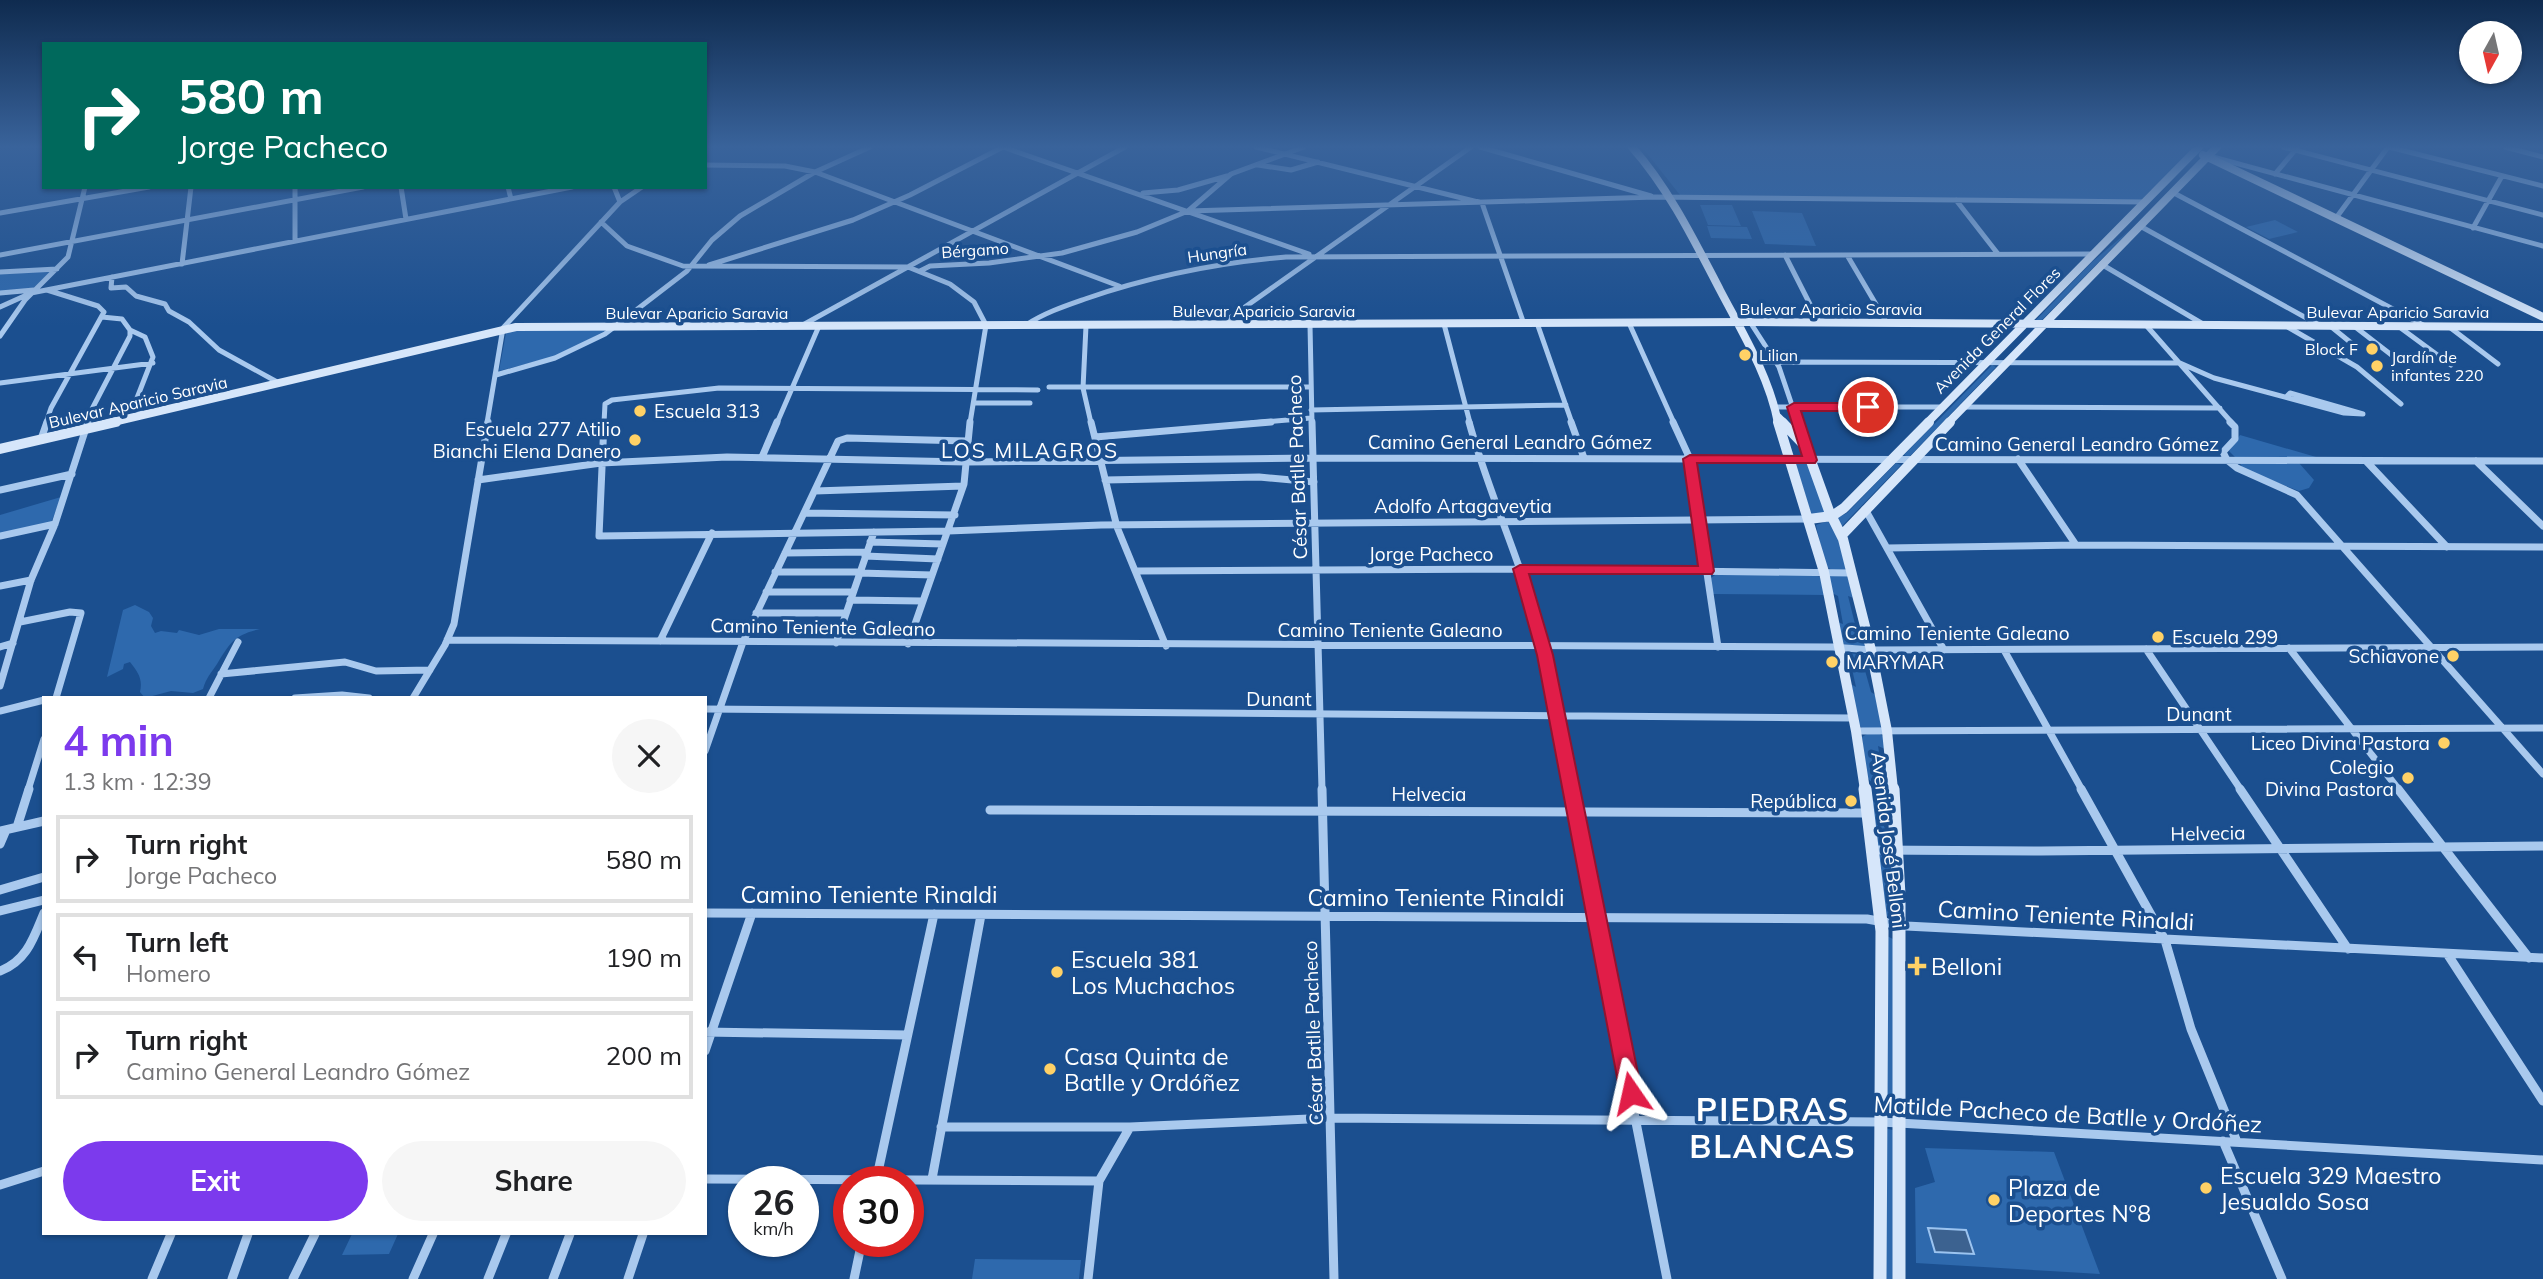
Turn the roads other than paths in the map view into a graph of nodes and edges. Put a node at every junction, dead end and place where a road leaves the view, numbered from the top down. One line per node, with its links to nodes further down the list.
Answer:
1 (37, 207): 29 (street)
2 (81, 207): 38 (street)
3 (188, 207): 33 (street)
4 (259, 207): 33 (street)
5 (295, 207): 39 (street)
6 (404, 207): 32 (street)
7 (470, 207): 32 (street)
8 (616, 207): 34 (street)
9 (756, 207): 53 (street)
10 (883, 207): 50 (street)
11 (908, 207): 37 (street)
12 (1017, 207): 37 (street)
13 (1175, 207): 28 (street)
14 (1193, 207): 28 (street)
15 (1361, 207): 28 (street, Bérgamo)
16 (1387, 207): 47 (street)
17 (1483, 207): 48 (street)
18 (1674, 207): 44 (main road, Avenida José Belloni)
19 (1961, 207): 41 (street)
20 (2140, 207): 42 (main road, Avenida General Flores)
21 (2158, 207): 35 (main road, Avenida General Flores)
22 (2200, 207): 91 (street)
23 (2313, 207): 31 (main road)
24 (2344, 207): 31 (street)
25 (2395, 207): 36 (street)
26 (2485, 207): 36 (street)
27 (2510, 207): 30 (street)
28 (1188, 211): 47 (street); 49 (street, Bérgamo)
29 (0, 213)
30 (2543, 215)
31 (2336, 218): 67 (main road)
32 (406, 219): 39 (street)
33 (186, 220): 38 (street); 51 (street)
34 (601, 222): 53 (street); 96 (street)
35 (2140, 226): 52 (main road, Avenida General Flores); 84 (street)
36 (2473, 228): 40 (street)
37 (973, 231): 49 (street); 54 (street)
38 (74, 241): 43 (street); 57 (street)
39 (295, 241): 51 (street)
40 (2543, 246)
41 (1998, 254): 42 (street, Hungría); 46 (street, Hungría)
42 (2092, 254): 77 (main road, Avenida General Flores)
43 (0, 255)
44 (1700, 255): 45 (street, Hungría); 48 (street, Hungría); 68 (main road, Avenida José Belloni)
45 (1785, 255): 46 (street, Hungría); 70 (street)
46 (1847, 255): 72 (street)
47 (1317, 256): 48 (street, Hungría); 61 (street, Hungría); 73 (street)
48 (1501, 256): 75 (street)
49 (1040, 257): 58 (street, Bérgamo); 61 (street)
50 (729, 259): 55 (street); 56 (street)
51 (182, 264): 60 (street)
52 (2101, 264): 78 (main road, Avenida General Flores); 82 (street)
53 (691, 267): 55 (street); 93 (street)
54 (908, 267): 56 (street); 58 (street); 94 (street)
55 (698, 268): 56 (street)
56 (728, 268)
57 (57, 269): 59 (street); 63 (street)
58 (920, 271): 80 (street)
59 (0, 272)
60 (112, 277): 62 (street); 113 (street)
61 (1119, 286): 88 (street, Hungría)
62 (47, 290): 63 (street); 66 (street)
63 (33, 292): 64 (street); 65 (street); 98 (street)
64 (0, 293)
65 (0, 307)
66 (102, 317): 97 (street); 110 (street)
67 (2543, 317)
68 (1735, 322): 69 (main road, Bulevar Aparicio Saravia); 71 (main road, Bulevar Aparicio Saravia); 101 (main road, Avenida José Belloni)
69 (1750, 322): 70 (main road, Bulevar Aparicio Saravia); 102 (street, Avenida José Belloni)
70 (1819, 322): 72 (main road, Bulevar Aparicio Saravia)
71 (1629, 323): 76 (main road, Bulevar Aparicio Saravia); 145 (street)
72 (1887, 323): 77 (main road, Bulevar Aparicio Saravia)
73 (1221, 324): 81 (main road, Bulevar Aparicio Saravia); 89 (main road, Bulevar Aparicio Saravia)
74 (1444, 324): 75 (main road, Bulevar Aparicio Saravia); 81 (main road, Bulevar Aparicio Saravia); 128 (street)
75 (1524, 324): 76 (main road, Bulevar Aparicio Saravia)
76 (1537, 324): 124 (street)
77 (2027, 324): 78 (main road, Bulevar Aparicio Saravia); 103 (main road, Avenida General Flores)
78 (2042, 324): 79 (main road, Bulevar Aparicio Saravia); 104 (main road, Avenida General Flores)
79 (2145, 324): 82 (main road, Bulevar Aparicio Saravia); 106 (street)
80 (986, 325): 87 (main road, Bulevar Aparicio Saravia); 88 (main road, Bulevar Aparicio Saravia); 117 (street)
81 (1310, 325): 115 (street, César Batlle Pacheco)
82 (2204, 325): 83 (main road, Bulevar Aparicio Saravia)
83 (2284, 325): 84 (main road, Bulevar Aparicio Saravia); 123 (street)
84 (2319, 325): 85 (main road, Bulevar Aparicio Saravia)
85 (2329, 325): 86 (main road, Bulevar Aparicio Saravia); 99 (street)
86 (2353, 325): 90 (main road, Bulevar Aparicio Saravia); 100 (street)
87 (819, 326): 94 (main road, Bulevar Aparicio Saravia); 116 (street)
88 (1027, 326): 89 (main road, Bulevar Aparicio Saravia)
89 (1086, 326): 118 (street)
90 (2398, 326): 91 (main road, Bulevar Aparicio Saravia); 108 (street)
91 (2426, 326): 92 (main road, Bulevar Aparicio Saravia)
92 (2448, 326): 95 (main road, Bulevar Aparicio Saravia); 107 (street)
93 (616, 327): 94 (main road, Bulevar Aparicio Saravia); 96 (main road, Bulevar Aparicio Saravia); 111 (street)
94 (799, 327)
95 (2543, 327)
96 (503, 328): 111 (street); 113 (main road, Bulevar Aparicio Saravia)
97 (130, 330): 105 (street); 109 (street)
98 (0, 336)
99 (2355, 346)
100 (2398, 360)
101 (1756, 362): 102 (street); 130 (main road, Avenida José Belloni)
102 (1776, 362): 103 (street); 125 (street, Avenida José Belloni)
103 (1988, 362): 104 (street); 126 (main road, Avenida General Flores)
104 (2007, 362): 106 (street); 127 (main road, Avenida General Flores)
105 (153, 363): 109 (street); 132 (street)
106 (2180, 363): 120 (street); 129 (street)
107 (2498, 364)
108 (2451, 365)
109 (113, 369): 110 (street); 133 (street)
110 (69, 374): 112 (street); 135 (street)
111 (496, 375): 158 (street)
112 (0, 383)
113 (279, 383): 132 (main road, Bulevar Aparicio Saravia)
114 (1049, 387): 118 (street)
115 (1310, 387): 118 (street); 131 (street, César Batlle Pacheco)
116 (792, 388): 117 (street); 139 (street); 155 (street)
117 (976, 388): 119 (street); 121 (street)
118 (1083, 388): 134 (street)
119 (1038, 390)
120 (2287, 396): 120 (street)
121 (974, 403): 122 (street); 136 (street)
122 (1030, 403)
123 (2401, 404)
124 (1566, 405): 128 (street); 143 (street)
125 (1794, 407): 126 (street); 130 (street); 137 (street, Avenida José Belloni)
126 (1943, 407): 150 (main road, Avenida General Flores)
127 (1962, 407): 129 (street); 146 (main road, Avenida General Flores)
128 (1466, 408): 131 (street); 142 (street)
129 (2220, 408): 151 (street)
130 (1777, 412): 137 (main road, Avenida José Belloni); 148 (main road, Avenida José Belloni)
131 (1311, 414): 134 (street); 141 (street, César Batlle Pacheco)
132 (141, 416): 133 (main road, Bulevar Aparicio Saravia)
133 (86, 429): 135 (main road, Bulevar Aparicio Saravia); 157 (street)
134 (1095, 437): 144 (street)
135 (41, 439): 138 (main road, Bulevar Aparicio Saravia)
136 (968, 441): 140 (street); 154 (street)
137 (1805, 446): 149 (main road, Avenida José Belloni)
138 (0, 449)
139 (762, 457): 140 (street, Camino General Leandro Gómez); 155 (street, Camino General Leandro Gómez)
140 (830, 457): 154 (street, Camino General Leandro Gómez); 163 (street)
141 (1313, 457): 142 (street, Camino General Leandro Gómez); 144 (street, Camino General Leandro Gómez); 160 (street, César Batlle Pacheco)
142 (1479, 458): 143 (street, Camino General Leandro Gómez); 170 (street)
143 (1584, 458): 145 (street, Camino General Leandro Gómez)
144 (1101, 459): 154 (street, Camino General Leandro Gómez); 159 (street)
145 (1690, 459): 148 (street, Camino General Leandro Gómez); 168 (street)
146 (1914, 459): 147 (street, Camino General Leandro Gómez); 150 (street, Camino General Leandro Gómez); 164 (main road, Avenida General Flores)
147 (2018, 459): 151 (street, Camino General Leandro Gómez); 183 (street)
148 (1789, 460): 149 (street, Camino General Leandro Gómez); 169 (main road, Avenida José Belloni)
149 (1810, 460): 150 (street, Camino General Leandro Gómez); 167 (main road, Avenida José Belloni)
150 (1893, 460): 167 (main road, Avenida General Flores)
151 (2227, 460): 152 (street, Camino General Leandro Gómez); 184 (street)
152 (2366, 461): 153 (street, Camino General Leandro Gómez); 185 (street)
153 (2476, 461): 156 (street, Camino General Leandro Gómez); 173 (street)
154 (965, 462): 161 (street)
155 (601, 463): 158 (street, Camino General Leandro Gómez); 178 (street, Adolfo Artagaveytia)
156 (2543, 463)
157 (72, 474): 162 (street); 172 (street)
158 (478, 480): 208 (street)
159 (1105, 480): 160 (street); 174 (street)
160 (1314, 482): 171 (street, César Batlle Pacheco)
161 (963, 486): 163 (street); 166 (street)
162 (0, 490)
163 (815, 491): 165 (street)
164 (1865, 509): 180 (main road, Avenida General Flores); 187 (street)
165 (804, 513): 166 (street); 176 (street)
166 (954, 515): 175 (street)
167 (1832, 516): 169 (main road); 180 (main road, Avenida José Belloni)
168 (1698, 519): 169 (street, Adolfo Artagaveytia); 170 (street, Adolfo Artagaveytia); 194 (street)
169 (1809, 519): 197 (main road, Avenida José Belloni)
170 (1502, 521): 171 (street, Adolfo Artagaveytia); 191 (street)
171 (1314, 523): 174 (street, Adolfo Artagaveytia); 192 (street, César Batlle Pacheco)
172 (55, 524): 179 (street); 200 (street)
173 (2543, 526)
174 (1117, 527): 175 (street, Adolfo Artagaveytia); 193 (street)
175 (948, 531): 177 (street, Adolfo Artagaveytia); 182 (street)
176 (795, 532): 177 (street, Adolfo Artagaveytia); 178 (street, Adolfo Artagaveytia); 188 (street)
177 (874, 532): 181 (street)
178 (712, 533): 210 (street)
179 (0, 536)
180 (1842, 536): 198 (main road, Avenida José Belloni)
181 (870, 542): 182 (street); 189 (street)
182 (943, 544): 190 (street)
183 (2076, 545): 184 (street); 187 (street)
184 (2342, 547): 185 (street); 221 (street)
185 (2447, 547): 186 (street)
186 (2543, 547)
187 (1887, 548): 226 (street)
188 (785, 553): 189 (street); 195 (street)
189 (866, 554): 190 (street); 196 (street)
190 (938, 559): 199 (street)
191 (1520, 569): 192 (street, Jorge Pacheco); 194 (street, Jorge Pacheco); 217 (street)
192 (1316, 570): 193 (street, Jorge Pacheco); 216 (street, César Batlle Pacheco)
193 (1137, 571): 215 (street)
194 (1706, 571): 197 (street, Jorge Pacheco); 220 (street)
195 (775, 572): 196 (street); 202 (street)
196 (859, 572): 199 (street); 203 (street)
197 (1824, 572): 198 (street, Jorge Pacheco); 222 (main road, Avenida José Belloni)
198 (1852, 573): 225 (main road, Avenida José Belloni)
199 (932, 575): 204 (street)
200 (31, 580): 201 (street); 207 (street)
201 (0, 586)
202 (766, 592): 203 (street); 205 (street)
203 (851, 596): 204 (street); 206 (street)
204 (922, 601): 214 (street)
205 (756, 613): 206 (street); 211 (street)
206 (846, 613): 213 (street)
207 (20, 622): 212 (street); 231 (street)
208 (447, 640): 210 (street, Camino Teniente Galeano); 228 (street)
209 (238, 642): 229 (street)
210 (660, 642): 211 (street, Camino Teniente Galeano)
211 (743, 642): 213 (street, Camino Teniente Galeano); 238 (street)
212 (13, 643): 219 (street); 230 (street)
213 (836, 643): 214 (street, Camino Teniente Galeano)
214 (908, 644): 215 (street, Camino Teniente Galeano)
215 (1166, 646): 216 (street, Camino Teniente Galeano)
216 (1317, 646): 217 (street, Camino Teniente Galeano); 240 (street, César Batlle Pacheco)
217 (1543, 646): 220 (street, Camino Teniente Galeano); 241 (street)
218 (2543, 646): 221 (street, Camino Teniente Galeano)
219 (0, 647)
220 (1718, 647): 222 (street, Camino Teniente Galeano)
221 (2430, 647): 223 (street, Camino Teniente Galeano); 245 (street)
222 (1839, 648): 225 (street, Camino Teniente Galeano); 242 (main road, Avenida José Belloni)
223 (2289, 648): 224 (street, Camino Teniente Galeano); 244 (street)
224 (2146, 649): 227 (street, Camino Teniente Galeano); 243 (street)
225 (1871, 650): 226 (street, Camino Teniente Galeano); 249 (main road, Avenida José Belloni)
226 (1944, 650): 227 (street, Camino Teniente Galeano)
227 (2004, 650): 247 (street)
228 (430, 670): 229 (street); 235 (street)
229 (221, 674): 232 (street)
230 (0, 686)
231 (56, 696)
232 (210, 696)
233 (326, 696): 234 (street)
234 (351, 696)
235 (414, 696)
236 (42, 701): 239 (street)
237 (707, 709): 238 (street, Dunant)
238 (719, 709): 240 (street, Dunant); 250 (street)
239 (0, 712)
240 (1319, 715): 241 (street, Dunant); 253 (street, César Batlle Pacheco)
241 (1557, 716): 242 (street, Dunant); 255 (street)
242 (1853, 718): 248 (main road, Avenida José Belloni)
243 (2202, 729): 244 (street, Dunant); 247 (street, Dunant); 263 (street)
244 (2353, 729): 245 (street, Dunant); 261 (street)
245 (2503, 729): 246 (street, Dunant); 252 (street)
246 (2543, 729)
247 (2049, 730): 249 (street, Dunant); 265 (street)
248 (1856, 731): 249 (street, Dunant); 256 (main road, Avenida José Belloni)
249 (1887, 731): 266 (main road, Avenida José Belloni)
250 (707, 745)
251 (42, 746): 258 (street)
252 (2543, 774)
253 (1322, 809): 254 (street, Helvecia); 255 (street, Helvecia); 275 (street, César Batlle Pacheco)
254 (990, 810)
255 (1575, 811): 256 (street, Helvecia); 277 (street)
256 (1868, 813): 264 (main road, Avenida José Belloni)
257 (42, 821): 258 (street)
258 (17, 827): 259 (street)
259 (3, 831): 260 (street)
260 (0, 844)
261 (2443, 844): 262 (street, Helvecia); 263 (street, Helvecia); 283 (street)
262 (2543, 846)
263 (2282, 848): 265 (street, Helvecia); 281 (street)
264 (1874, 850): 266 (street, Helvecia); 278 (main road, Avenida José Belloni)
265 (2116, 850): 266 (street, Helvecia); 280 (street)
266 (1896, 851): 279 (main road, Avenida José Belloni)
267 (42, 878): 268 (street)
268 (0, 890)
269 (42, 900): 270 (street)
270 (0, 911)
271 (707, 913): 272 (street, Camino Teniente Rinaldi)
272 (752, 913): 273 (street, Camino Teniente Rinaldi); 286 (street)
273 (934, 915): 274 (street, Camino Teniente Rinaldi); 287 (street)
274 (981, 915): 275 (street, Camino Teniente Rinaldi); 293 (street)
275 (1325, 916): 277 (street, Camino Teniente Rinaldi); 289 (street, César Batlle Pacheco)
276 (42, 917): 285 (street)
277 (1596, 917): 278 (street, Camino Teniente Rinaldi); 290 (street)
278 (1881, 921): 279 (street, Camino Teniente Rinaldi); 291 (main road, Avenida José Belloni)
279 (1899, 925): 280 (street, Camino Teniente Rinaldi); 292 (main road, Avenida José Belloni)
280 (2165, 940): 281 (street, Camino Teniente Rinaldi); 296 (street)
281 (2348, 949): 282 (street, Camino Teniente Rinaldi)
282 (2448, 955): 283 (street, Camino Teniente Rinaldi); 288 (street)
283 (2529, 958): 284 (street, Camino Teniente Rinaldi)
284 (2543, 958)
285 (0, 971)
286 (708, 1032): 287 (street)
287 (907, 1035): 298 (street)
288 (2543, 1101)
289 (1331, 1118): 290 (street, Matilde Pacheco de Batlle y Ordóñez); 294 (street, Matilde Pacheco de Batlle y Ordóñez); 323 (street, César Batlle Pacheco)
290 (1636, 1120): 291 (street, Matilde Pacheco de Batlle y Ordóñez); 324 (street)
291 (1881, 1122): 292 (street, Matilde Pacheco de Batlle y Ordóñez); 325 (main road, Avenida José Belloni)
292 (1899, 1124): 295 (street, Matilde Pacheco de Batlle y Ordóñez); 326 (main road, Avenida José Belloni)
293 (941, 1127): 294 (street, Matilde Pacheco de Batlle y Ordóñez); 302 (street)
294 (1129, 1127): 304 (street)
295 (2223, 1141): 296 (street, Matilde Pacheco de Batlle y Ordóñez); 327 (street)
296 (2237, 1142): 297 (street, Matilde Pacheco de Batlle y Ordóñez)
297 (2543, 1160)
298 (879, 1166)
299 (42, 1172): 305 (street)
300 (707, 1179): 303 (street)
301 (924, 1179): 302 (street)
302 (932, 1179): 304 (street)
303 (833, 1180)
304 (1099, 1181): 322 (street)
305 (0, 1185)
306 (171, 1235): 314 (street)
307 (248, 1235): 315 (street)
308 (315, 1235): 316 (street)
309 (433, 1235): 317 (street)
310 (506, 1235): 318 (street)
311 (570, 1235): 319 (street)
312 (643, 1235): 320 (street)
313 (859, 1257): 321 (street)
314 (152, 1279)
315 (232, 1279)
316 (293, 1279)
317 (413, 1279)
318 (488, 1279)
319 (553, 1279)
320 (628, 1279)
321 (854, 1279)
322 (1088, 1279)
323 (1334, 1279)
324 (1667, 1279)
325 (1880, 1279)
326 (1899, 1279)
327 (2282, 1279)

